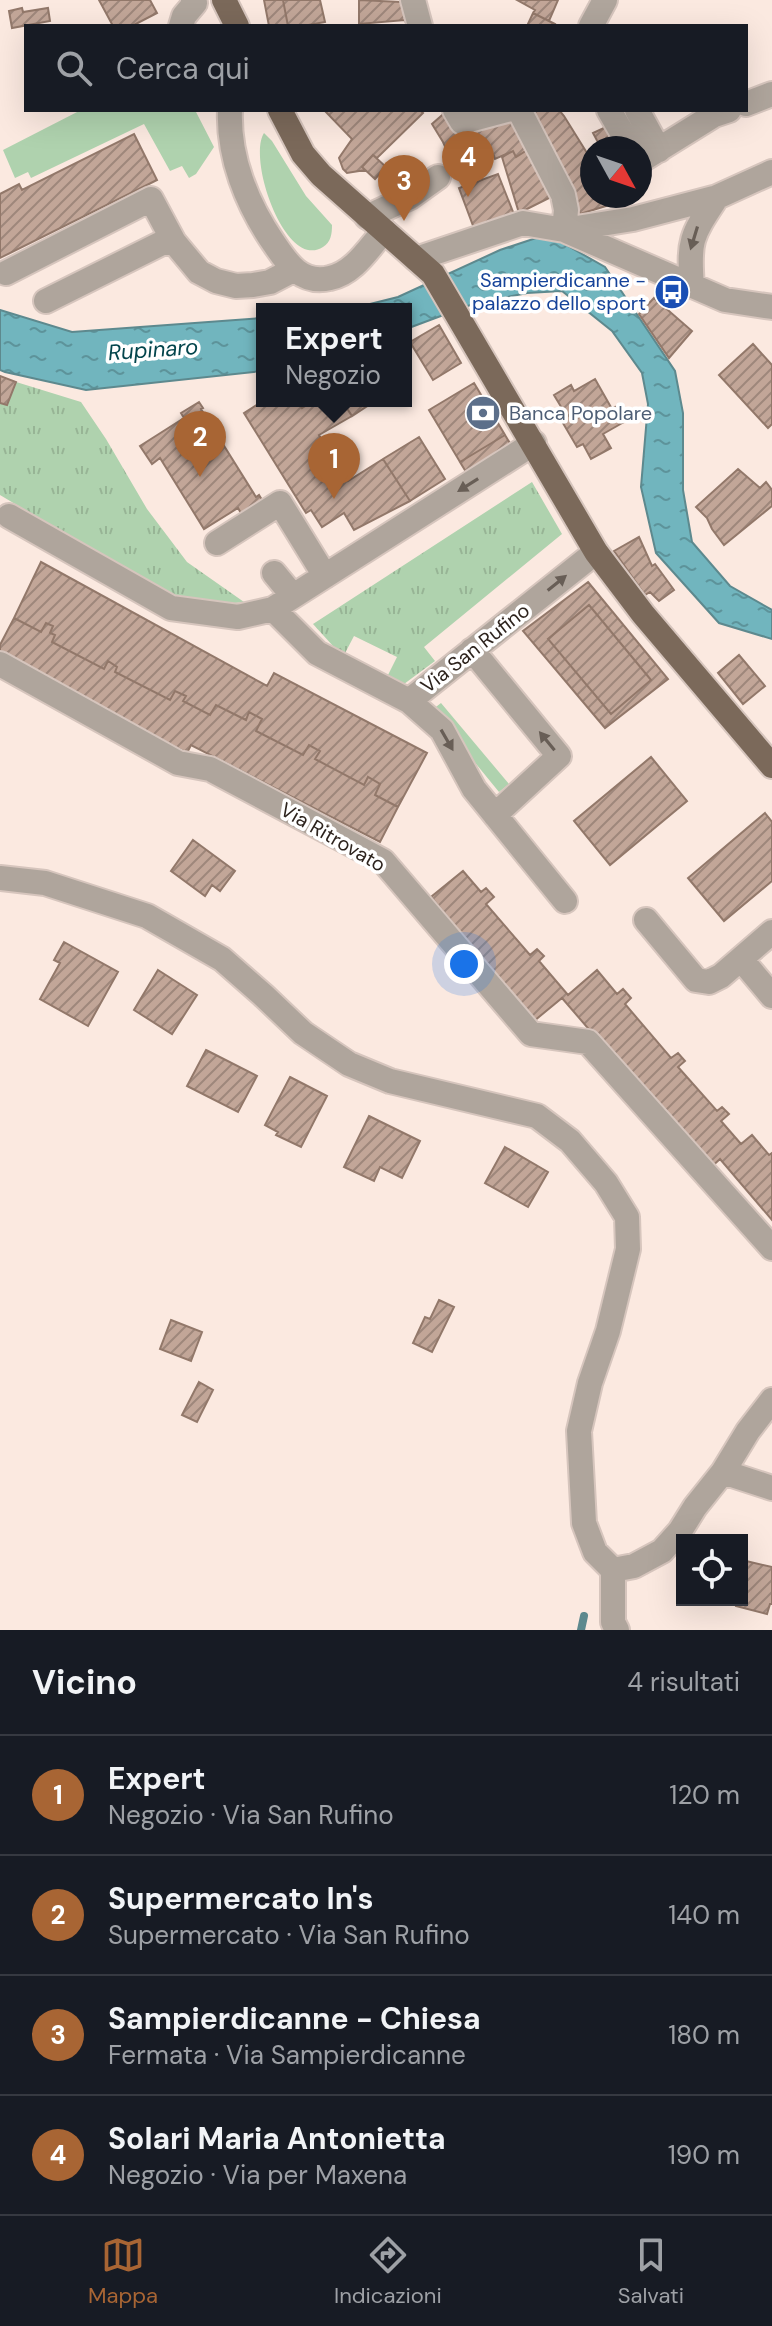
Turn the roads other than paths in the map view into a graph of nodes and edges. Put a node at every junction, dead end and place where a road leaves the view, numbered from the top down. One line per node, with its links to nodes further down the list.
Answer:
1 (193, 0): 5 (street)
2 (224, 0): 6 (main road)
3 (413, 0): 7 (street)
4 (605, 0): 8 (street)
5 (182, 24)
6 (236, 24)
7 (419, 24)
8 (592, 24)
9 (772, 94): 10 (street)
10 (748, 103)
11 (230, 112): 31 (street)
12 (281, 112): 27 (main road)
13 (456, 112): 14 (street)
14 (500, 112)
15 (520, 112): 28 (street)
16 (610, 112): 19 (street)
17 (638, 112): 20 (street)
18 (723, 112): 21 (street)
19 (624, 136)
20 (644, 136)
21 (652, 153)
22 (772, 172): 24 (street)
23 (438, 177): 27 (street)
24 (717, 197): 25 (street); 33 (street, one-way to 33)
25 (652, 205)
26 (632, 208): 28 (street)
27 (376, 224): 30 (main road); 31 (street)
28 (564, 230): 30 (street); 33 (street)
29 (174, 242): 31 (street); 32 (street); 34 (street)
30 (425, 266): 36 (main road)
31 (293, 270)
32 (6, 273)
33 (692, 286): 35 (street)
34 (46, 301)
35 (772, 307)
36 (534, 443): 39 (main road); 41 (street, one-way to 41)
37 (3, 520): 42 (street)
38 (217, 543): 41 (street)
39 (596, 552): 43 (street, Via San Rufino, one-way to 39); 46 (main road)
40 (274, 573): 42 (street, Via San Rufino)
41 (325, 576): 42 (street)
42 (283, 603): 45 (street, Via San Rufino)
43 (472, 650): 45 (street, Via San Rufino); 47 (street, one-way to 43)
44 (0, 664): 54 (street, Via Ritrovato)
45 (409, 701): 47 (street, one-way to 47)
46 (772, 766)
47 (495, 815): 49 (street)
48 (0, 878): 58 (street)
49 (565, 901)
50 (646, 920): 52 (street)
51 (772, 932): 52 (street)
52 (741, 959): 53 (street)
53 (772, 996)
54 (772, 1248)
55 (772, 1400): 56 (street)
56 (723, 1472): 57 (street); 58 (street)
57 (772, 1488)
58 (613, 1570): 59 (street)
59 (617, 1630)

